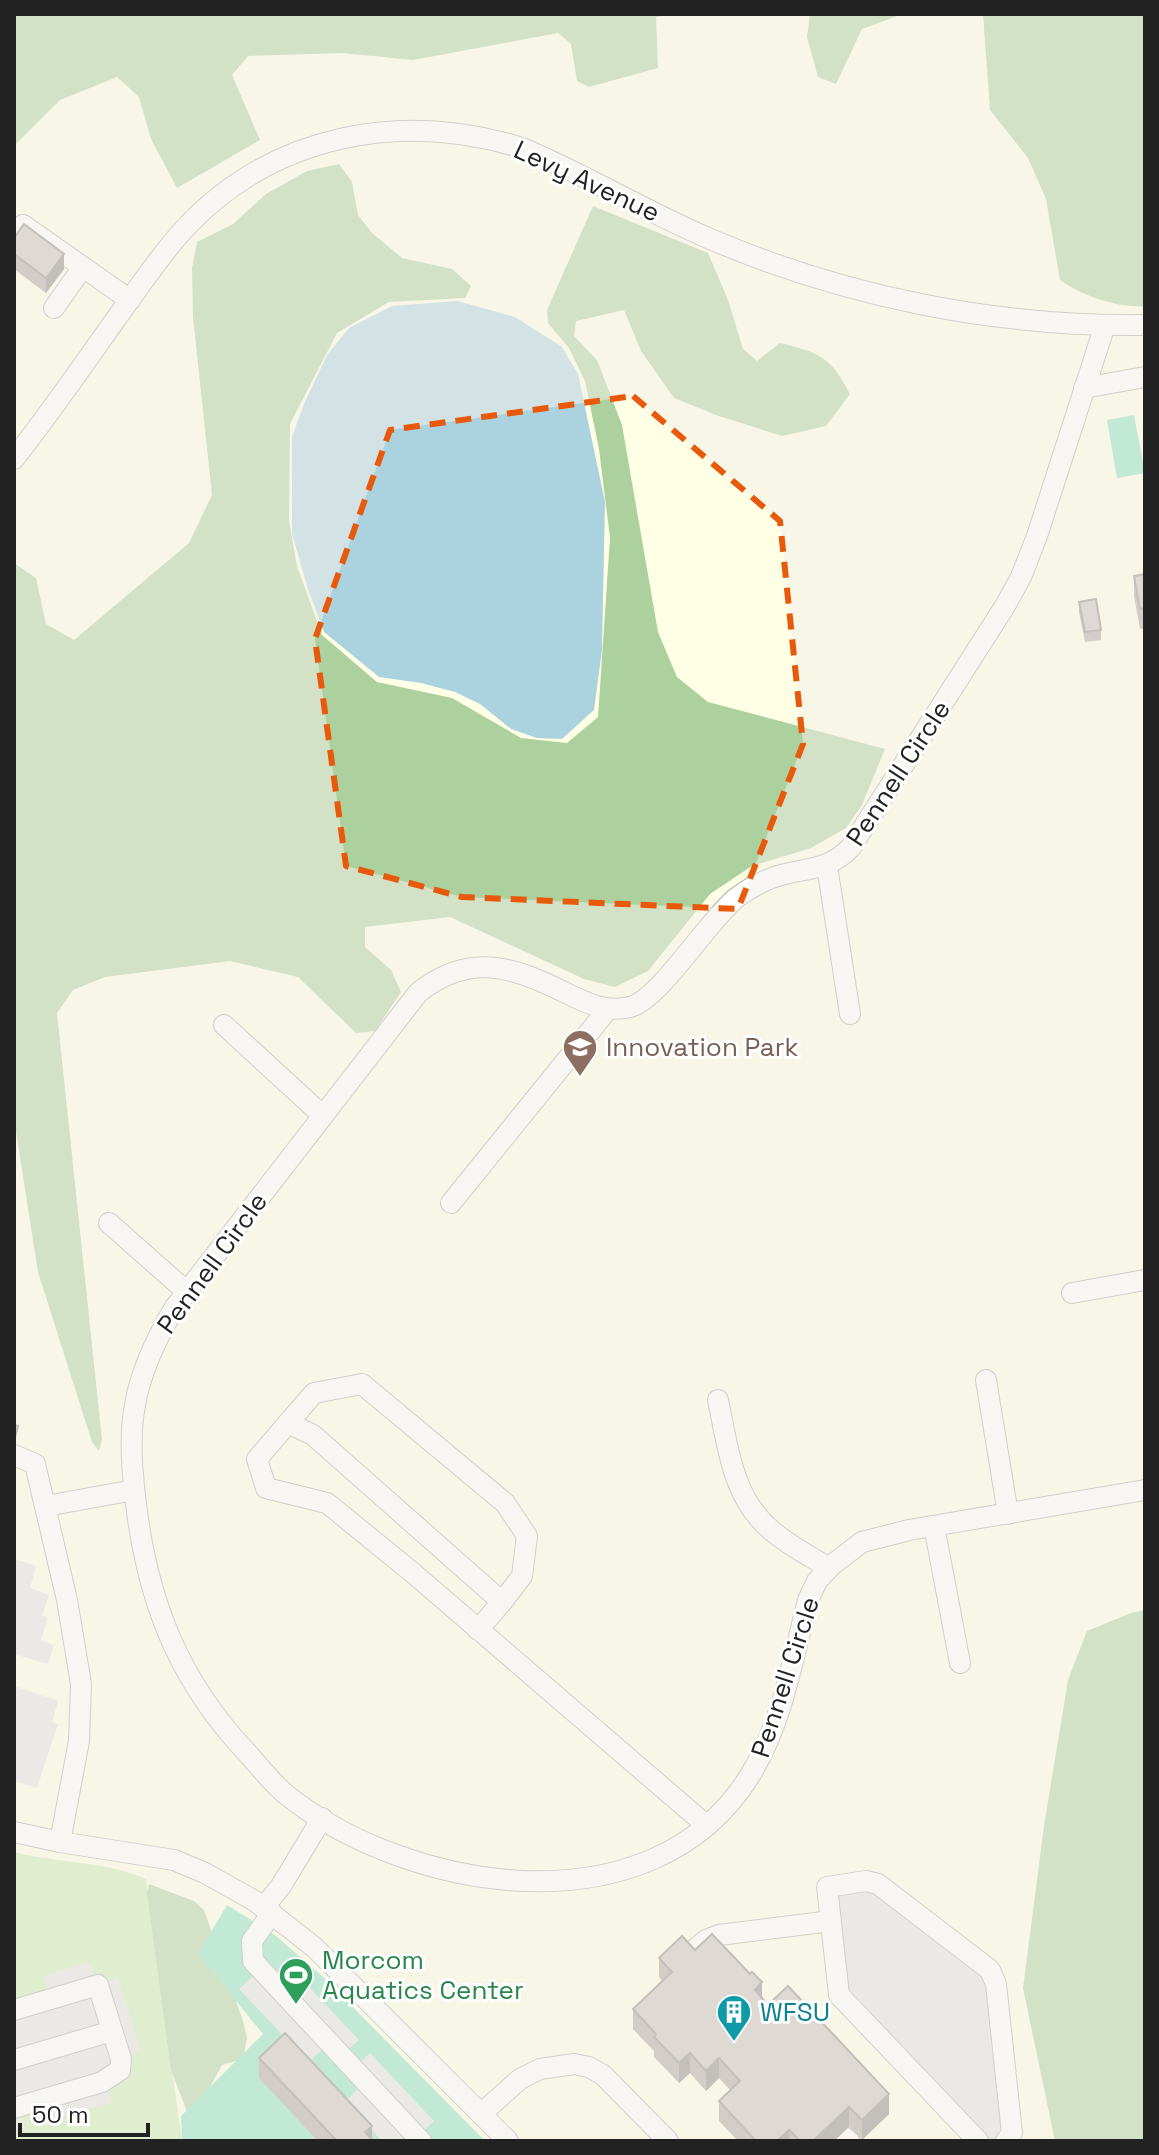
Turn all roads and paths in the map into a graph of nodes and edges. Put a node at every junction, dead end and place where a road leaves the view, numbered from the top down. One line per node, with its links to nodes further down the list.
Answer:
1 (14, 236): 2 (street)
2 (83, 267): 3 (street); 4 (street)
3 (130, 300): 5 (street, Levy Avenue); 9 (street, Levy Avenue)
4 (54, 308)
5 (1105, 325): 6 (street, Levy Avenue); 8 (street, Pennell Circle)
6 (1145, 325)
7 (1145, 377): 8 (street)
8 (1084, 388): 10 (street, Pennell Circle)
9 (14, 459)
10 (827, 866): 11 (street, Pennell Circle); 12 (street)
11 (608, 1009): 14 (street, Pennell Circle); 15 (street)
12 (850, 1014)
13 (224, 1025): 14 (street)
14 (322, 1115): 18 (street, Pennell Circle)
15 (451, 1203)
16 (109, 1223): 18 (street)
17 (1145, 1280): 19 (street)
18 (187, 1292): 24 (street, Pennell Circle)
19 (1072, 1293)
20 (986, 1380): 27 (street)
21 (718, 1400): 29 (street)
22 (288, 1423): 30 (street); 30 (street); 31 (street)
23 (14, 1455): 26 (street)
24 (134, 1490): 26 (street); 33 (street, Pennell Circle)
25 (1145, 1490): 27 (street, Pennell Circle)
26 (46, 1506): 36 (street)
27 (1008, 1514): 28 (street, Pennell Circle)
28 (934, 1526): 29 (street, Pennell Circle); 32 (street)
29 (829, 1568): 34 (street, Pennell Circle)
30 (502, 1602): 31 (street)
31 (478, 1630): 34 (street)
32 (960, 1663)
33 (322, 1818): 34 (street, Pennell Circle); 37 (street)
34 (706, 1825)
35 (14, 1832): 36 (street)
36 (60, 1842): 37 (street)
37 (268, 1910): 44 (street); 45 (street)
38 (831, 1921): 39 (street); 48 (street); 49 (street)
39 (687, 1956)
40 (15, 2007): 41 (street)
41 (112, 2031): 42 (street); 43 (street)
42 (14, 2060)
43 (14, 2108)
44 (494, 2127): 46 (street); 47 (street)
45 (421, 2141)
46 (478, 2141)
47 (668, 2141)
48 (978, 2141)
49 (1006, 2141)

